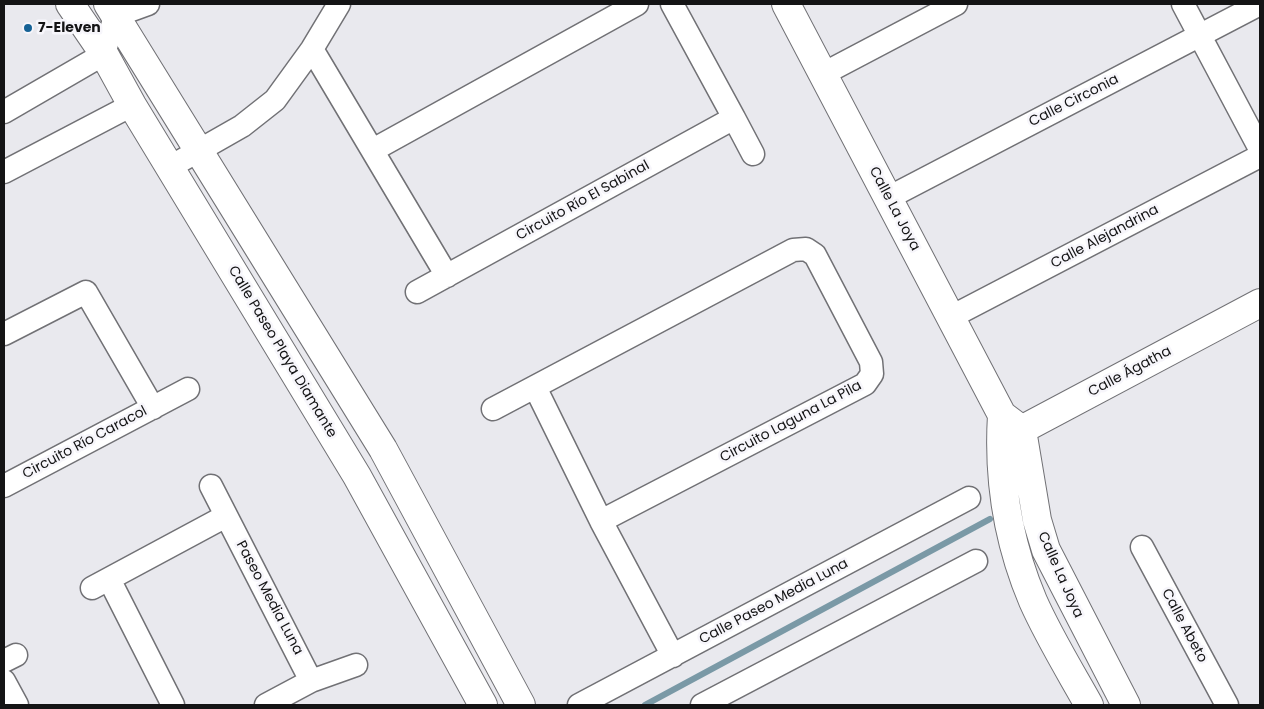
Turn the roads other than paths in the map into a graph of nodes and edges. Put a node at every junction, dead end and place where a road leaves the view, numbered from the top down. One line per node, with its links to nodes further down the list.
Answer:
1 (70, 4): 13 (street, Calle Paseo Playa Diamante)
2 (148, 4): 10 (street)
3 (339, 4): 12 (street)
4 (637, 4): 20 (street)
5 (672, 4): 17 (street)
6 (786, 4): 14 (street, Calle La Joya)
7 (956, 4): 14 (street)
8 (1183, 4): 11 (street)
9 (1260, 4): 11 (street, Calle Circonia)
10 (112, 10): 13 (street); 18 (street)
11 (1200, 36): 19 (street); 25 (street, Calle Circonia)
12 (312, 48): 18 (street); 20 (street)
13 (104, 54): 15 (street, Calle Paseo Playa Diamante); 16 (street)
14 (823, 74): 25 (street, Calle La Joya)
15 (132, 105): 23 (street, Calle Paseo Playa Diamante); 24 (street)
16 (4, 112)
17 (734, 118): 21 (street); 26 (street, Circuito Río El Sabinal)
18 (200, 149): 23 (street); 51 (street)
19 (1260, 149)
20 (373, 150): 26 (street)
21 (753, 154)
22 (1260, 156): 29 (street, Calle Alejandrina)
23 (170, 167): 50 (street, Calle Paseo Playa Diamante)
24 (4, 172)
25 (888, 198): 29 (street, Calle La Joya)
26 (447, 276): 27 (street, Circuito Río El Sabinal)
27 (417, 292)
28 (1260, 304): 35 (street, Calle Ágatha)
29 (951, 317): 35 (street, Calle La Joya)
30 (4, 334): 33 (street, Circuito Río Caracol)
31 (535, 387): 34 (street, Circuito Laguna La Pila); 40 (street); 40 (street, Circuito Laguna La Pila)
32 (188, 389): 33 (street)
33 (153, 408): 36 (street, Circuito Río Caracol)
34 (493, 409)
35 (1008, 429): 54 (street, Calle La Joya); 55 (street, Calle La Joya)
36 (4, 486)
37 (210, 486): 39 (street, Paseo Media Luna)
38 (969, 498): 43 (street, Calle Paseo Media Luna)
39 (226, 516): 46 (street, Paseo Media Luna); 48 (street)
40 (601, 521): 43 (street)
41 (1142, 547): 56 (street, Calle Abeto)
42 (976, 560): 53 (street)
43 (674, 656): 52 (street, Calle Paseo Media Luna)
44 (356, 665): 46 (street)
45 (4, 680): 47 (street)
46 (311, 681): 49 (street)
47 (17, 705)
48 (173, 705)
49 (266, 705)
50 (483, 705)
51 (521, 705)
52 (579, 705)
53 (702, 705)
54 (1089, 705)
55 (1126, 705)
56 (1227, 705)

